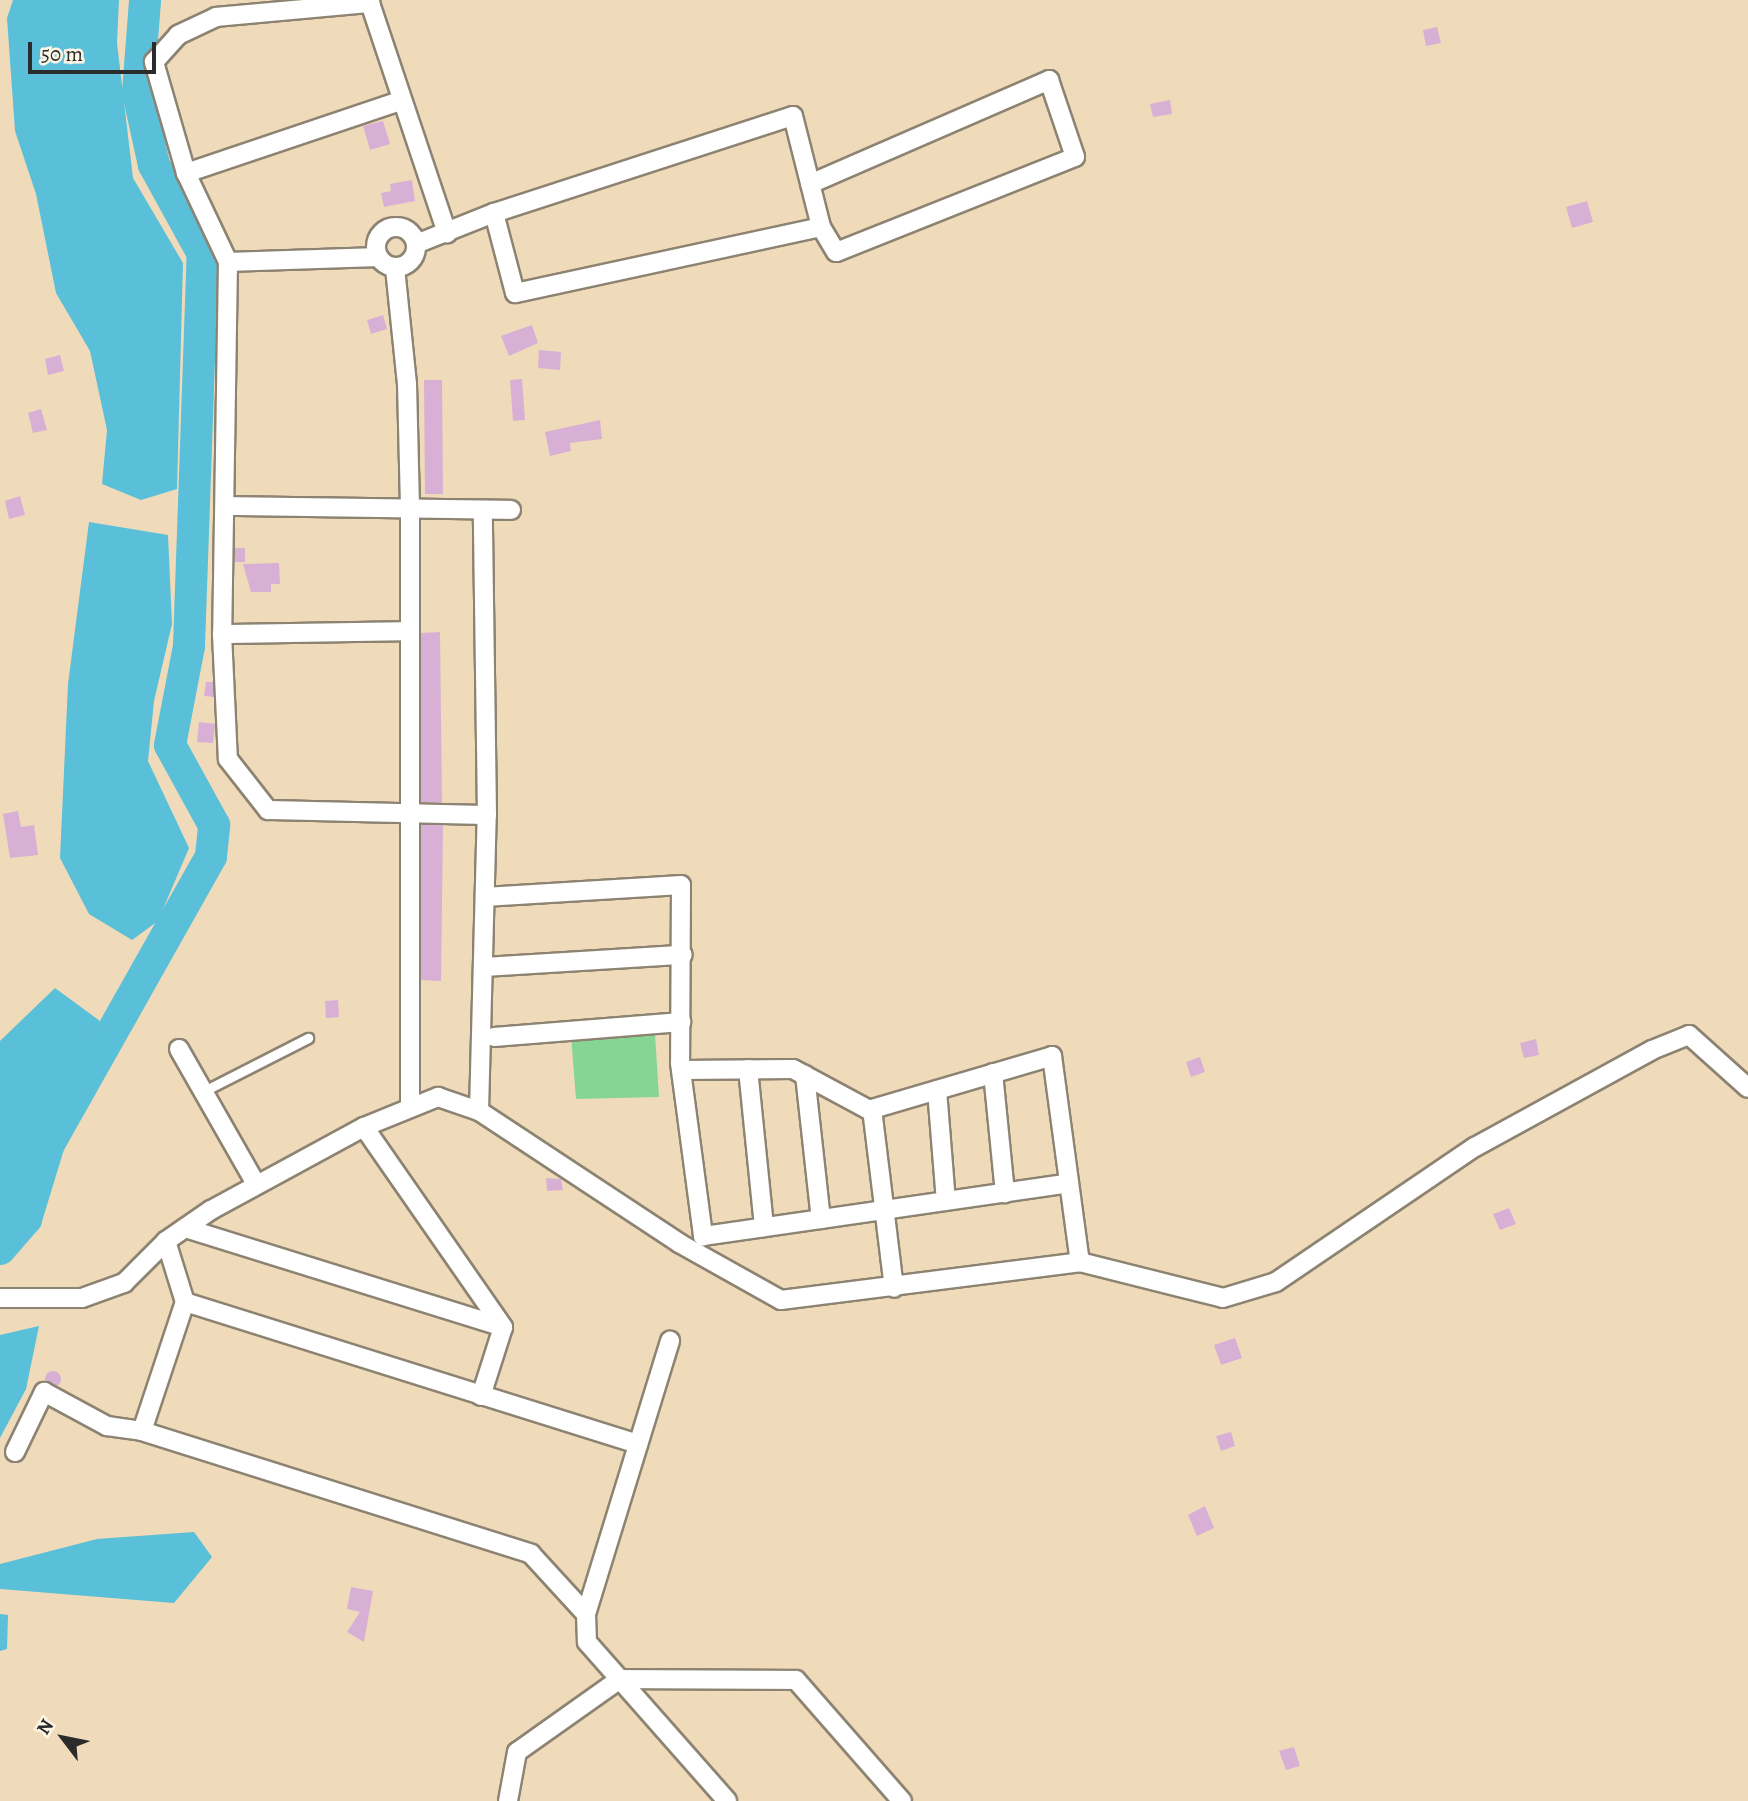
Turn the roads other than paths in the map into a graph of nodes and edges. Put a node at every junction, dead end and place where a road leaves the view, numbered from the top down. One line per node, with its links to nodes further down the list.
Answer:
1 (400, 101): 2 (street); 2 (street); 6 (street)
2 (186, 173): 9 (street)
3 (810, 184): 4 (street); 5 (street); 5 (street)
4 (494, 213): 5 (street); 6 (street)
5 (821, 227)
6 (447, 233): 7 (street)
7 (416, 244): 8 (street); 10 (street)
8 (378, 257): 9 (street); 10 (street)
9 (228, 262): 11 (street)
10 (395, 268): 12 (street)
11 (228, 506): 12 (street); 16 (street)
12 (410, 508): 13 (street); 15 (street)
13 (483, 510): 14 (street); 17 (street)
14 (511, 510)
15 (409, 631): 16 (street); 18 (street)
16 (222, 634): 18 (street)
17 (486, 815): 18 (street); 19 (street)
18 (412, 816): 33 (street)
19 (485, 897): 20 (street); 21 (street)
20 (682, 955): 21 (street); 22 (street)
21 (484, 967): 35 (street)
22 (681, 1022): 23 (street); 27 (street)
23 (494, 1037)
24 (308, 1038): 32 (lane)
25 (179, 1049): 32 (street)
26 (748, 1069): 27 (street); 29 (street); 43 (street)
27 (681, 1070): 43 (street)
28 (993, 1073): 31 (street); 38 (street); 39 (street)
29 (805, 1075): 34 (street); 42 (street)
30 (1748, 1088): 46 (street)
31 (937, 1090): 34 (street); 40 (street)
32 (204, 1091): 37 (street)
33 (410, 1106): 35 (street); 36 (street)
34 (872, 1109): 41 (street)
35 (479, 1111): 47 (street)
36 (363, 1127): 37 (street); 50 (street)
37 (256, 1184): 44 (street)
38 (1066, 1184): 39 (street); 46 (street)
39 (1005, 1193): 40 (street)
40 (946, 1202): 41 (street)
41 (884, 1210): 42 (street); 47 (street)
42 (821, 1219): 43 (street)
43 (764, 1227)
44 (185, 1228): 45 (street); 50 (street)
45 (166, 1241): 48 (street); 49 (street)
46 (1080, 1262): 47 (street)
47 (894, 1288)
48 (0, 1298)
49 (185, 1303): 52 (street); 53 (street)
50 (503, 1327): 52 (street)
51 (670, 1341): 54 (street)
52 (481, 1396): 54 (street)
53 (142, 1431): 55 (street); 56 (street)
54 (638, 1444): 56 (street)
55 (15, 1452)
56 (586, 1614): 57 (street)
57 (620, 1679): 58 (street); 59 (street); 60 (street)
58 (508, 1801)
59 (727, 1801)
60 (902, 1801)

